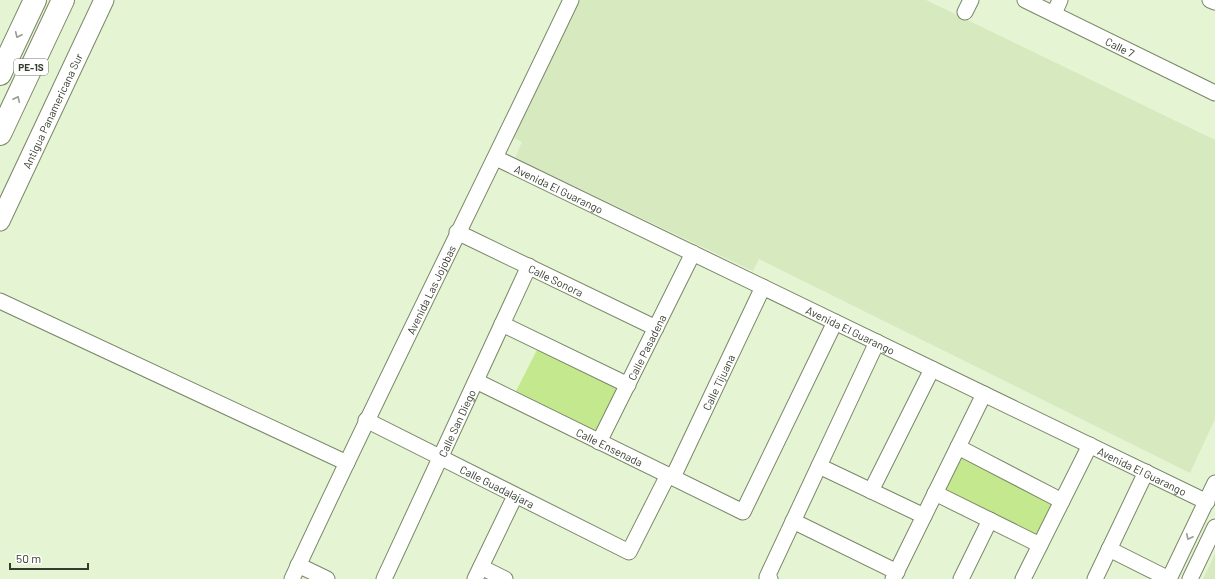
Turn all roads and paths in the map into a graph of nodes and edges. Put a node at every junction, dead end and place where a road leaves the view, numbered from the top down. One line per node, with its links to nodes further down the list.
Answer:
1 (34, 0): 10 (highway, PE-1S, one-way to 10)
2 (63, 0): 12 (highway, PE-1S, one-way to 2)
3 (104, 0): 14 (main road, Antigua Panamericana Sur)
4 (571, 0): 13 (street, Avenida Las Jojobas)
5 (1025, 0): 9 (street, Calle 7)
6 (1060, 0): 9 (street)
7 (1210, 0): 8 (street)
8 (1215, 2)
9 (1054, 14): 11 (street, Calle 7)
10 (0, 74)
11 (1215, 93)
12 (0, 134)
13 (496, 158): 15 (street, Avenida Las Jojobas); 16 (street, Avenida El Guarango)
14 (0, 221)
15 (457, 232): 17 (street, Calle Sonora); 28 (street, Avenida Las Jojobas)
16 (693, 253): 18 (street, Avenida El Guarango); 22 (street, Calle Pasadena)
17 (529, 266): 21 (street, Calle San Diego); 22 (street, Calle Sonora)
18 (763, 287): 20 (street, Avenida El Guarango); 36 (street, Calle Tijuana)
19 (0, 301): 33 (street)
20 (835, 322): 23 (street, Avenida El Guarango); 36 (street, Calle Ensenada)
21 (502, 324): 25 (street, Calle San Diego); 26 (street)
22 (656, 328): 26 (street, Calle Pasadena)
23 (877, 342): 24 (street, Avenida El Guarango); 34 (street)
24 (932, 369): 27 (street, Avenida El Guarango); 37 (street)
25 (476, 381): 29 (street, Calle Ensenada); 32 (street, Calle San Diego)
26 (628, 385): 29 (street, Calle Pasadena)
27 (984, 394): 30 (street, Avenida El Guarango); 31 (street)
28 (366, 420): 32 (street, Calle Guadalajara); 33 (street, Avenida Las Jojobas)
29 (599, 442): 36 (street, Calle Ensenada)
30 (1090, 445): 35 (street, Avenida El Guarango); 41 (street)
31 (958, 447): 38 (street); 41 (street)
32 (440, 458): 39 (street, Calle Guadalajara); 54 (street, Calle San Diego)
33 (347, 463): 49 (street, Avenida Las Jojobas)
34 (819, 466): 37 (street); 44 (street)
35 (1146, 472): 40 (street, Avenida El Guarango); 47 (street)
36 (670, 476): 48 (street, Calle Tijuana)
37 (871, 491): 42 (street)
38 (935, 493): 42 (street); 43 (street)
39 (516, 496): 48 (street, Calle Guadalajara); 50 (street)
40 (1211, 500): 60 (street, one-way to 60)
41 (1062, 501): 46 (street)
42 (924, 516): 51 (street)
43 (990, 520): 46 (street); 57 (street)
44 (793, 522): 51 (street); 56 (street)
45 (1215, 527): 61 (street)
46 (1040, 545): 58 (street)
47 (1109, 549): 59 (street); 60 (street)
48 (629, 552)
49 (298, 565): 52 (street, Avenida Las Jojobas); 53 (street)
50 (478, 573): 55 (street)
51 (895, 575)
52 (292, 579)
53 (327, 579)
54 (384, 579)
55 (505, 579)
56 (770, 579)
57 (961, 579)
58 (1023, 579)
59 (1095, 579)
60 (1169, 579)
61 (1190, 579)

